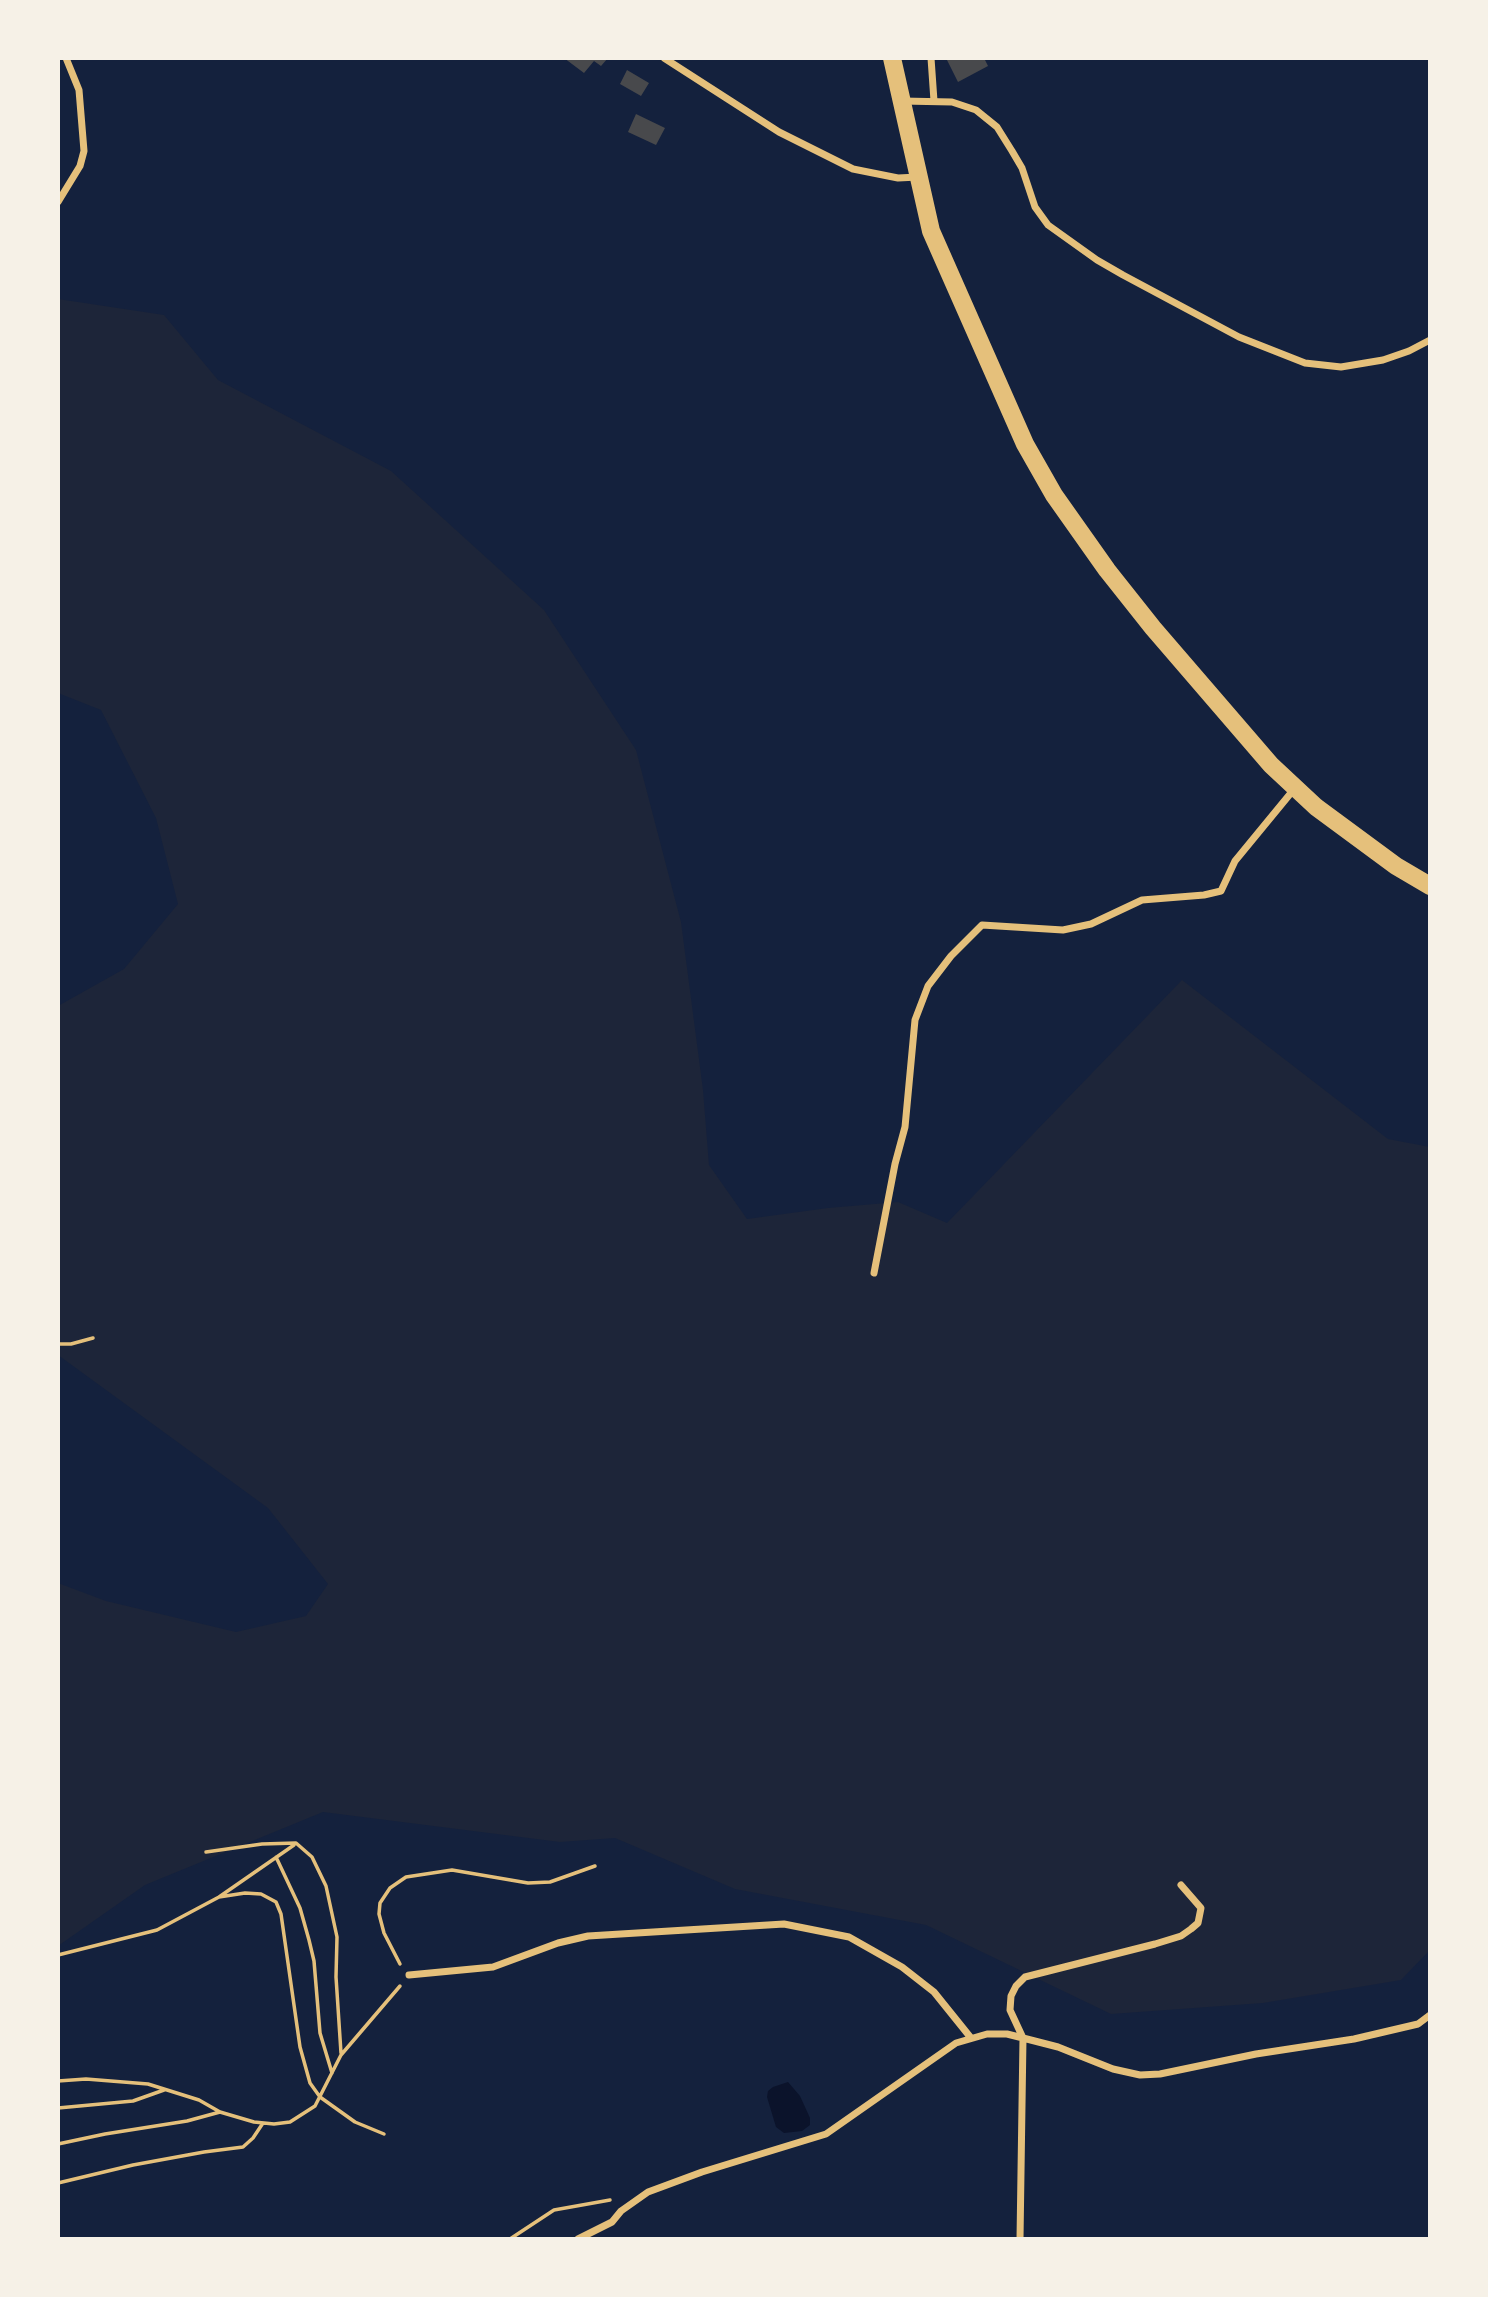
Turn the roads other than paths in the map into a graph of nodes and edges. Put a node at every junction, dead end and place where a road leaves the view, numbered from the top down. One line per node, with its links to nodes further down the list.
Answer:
1 (66, 58): 8 (street)
2 (664, 58): 7 (street)
3 (892, 58): 5 (main road)
4 (931, 58): 6 (street)
5 (901, 101): 6 (street); 7 (main road)
6 (934, 101): 9 (street)
7 (918, 177): 10 (main road)
8 (58, 202)
9 (1430, 340)
10 (1296, 787): 11 (main road); 12 (street)
11 (1430, 886)
12 (874, 1273)
13 (1181, 1885): 17 (street)
14 (409, 1975): 16 (street)
15 (1430, 2015): 17 (street)
16 (971, 2038): 17 (street); 18 (street)
17 (1023, 2038): 19 (street)
18 (578, 2239)
19 (1020, 2239)

